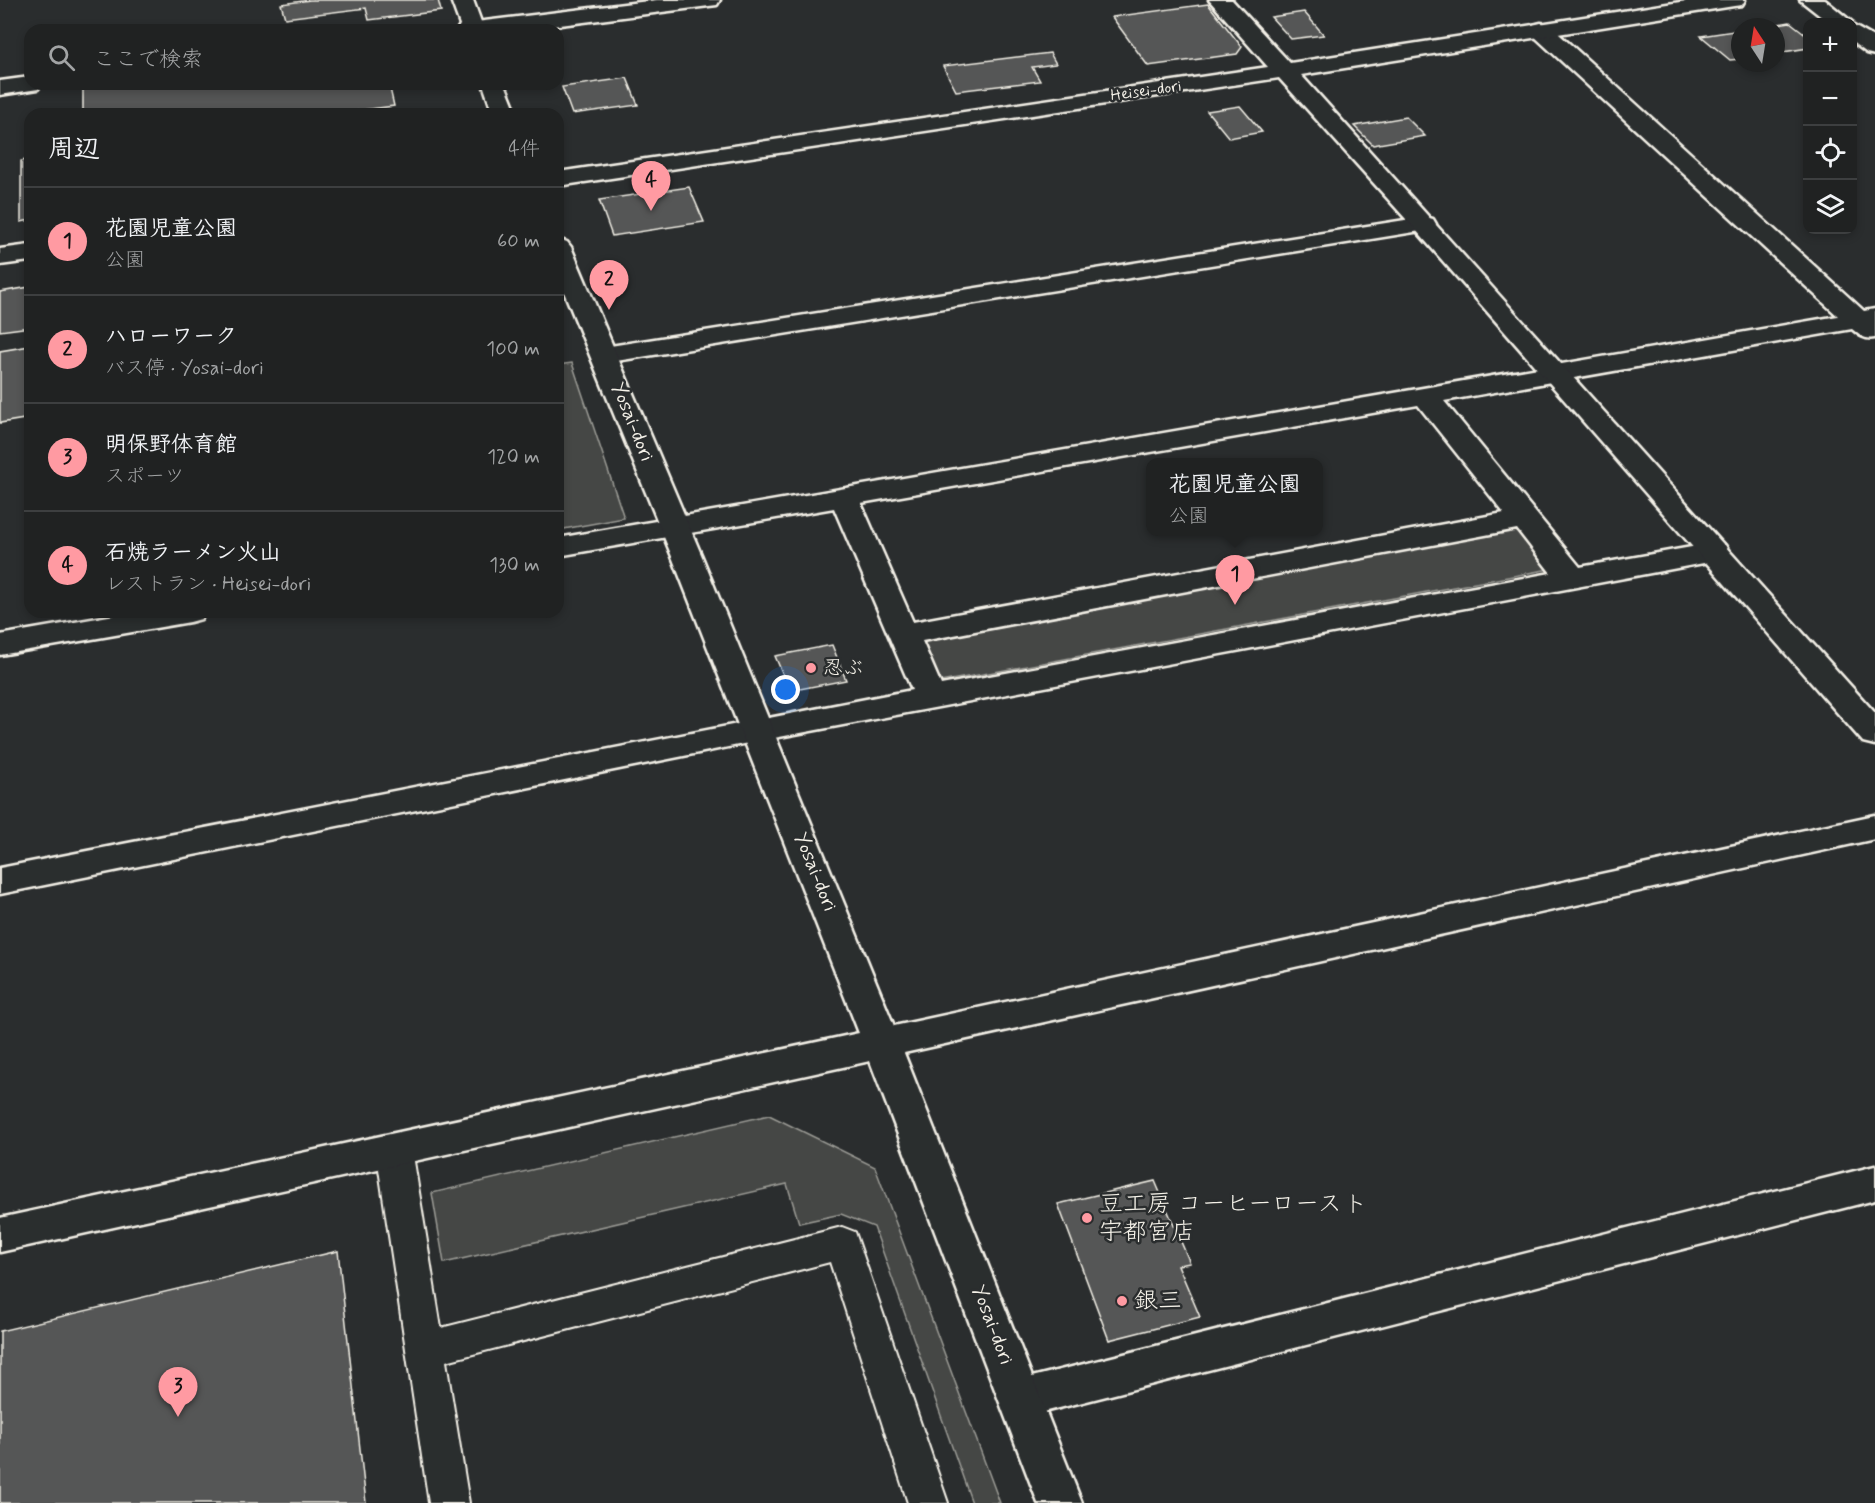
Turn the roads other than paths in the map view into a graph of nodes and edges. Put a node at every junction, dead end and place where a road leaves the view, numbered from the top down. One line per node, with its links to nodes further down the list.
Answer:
1 (462, 0): 7 (street)
2 (709, 0): 8 (street)
3 (1220, 0): 12 (street)
4 (1734, 0): 9 (street, Heisei-dori)
5 (1811, 0): 6 (street)
6 (1836, 18)
7 (471, 24)
8 (520, 24)
9 (1542, 30): 12 (street, Heisei-dori); 22 (street)
10 (1857, 35): 11 (street)
11 (1875, 48)
12 (1284, 71): 17 (street, Heisei-dori); 18 (street)
13 (24, 85): 14 (street)
14 (0, 88)
15 (496, 90): 16 (street)
16 (503, 108)
17 (564, 178)
18 (1424, 224): 23 (street); 24 (street)
19 (24, 254): 20 (street)
20 (0, 257)
21 (564, 261): 23 (street, Yosai-dori)
22 (1869, 324): 24 (street)
23 (604, 355): 28 (street, Yosai-dori)
24 (1557, 374): 25 (street); 30 (street)
25 (1426, 397): 26 (street); 27 (street)
26 (844, 498): 28 (street); 33 (street)
27 (1523, 519): 31 (street); 33 (street)
28 (675, 527): 29 (street); 36 (street, Yosai-dori)
29 (564, 546)
30 (1714, 552): 31 (street); 37 (street)
31 (1572, 578): 35 (street)
32 (155, 618): 34 (street)
33 (903, 634): 35 (street)
34 (0, 645)
35 (931, 698): 36 (street)
36 (758, 730): 39 (street); 40 (street, Yosai-dori)
37 (1875, 734)
38 (1875, 827): 40 (street)
39 (0, 881)
40 (883, 1042): 41 (street); 45 (street, Yosai-dori)
41 (394, 1149): 43 (street); 44 (lane)
42 (1875, 1183): 45 (street)
43 (0, 1235)
44 (426, 1349): 46 (lane); 47 (lane)
45 (1020, 1398): 48 (street, Yosai-dori)
46 (449, 1503)
47 (928, 1503)
48 (1060, 1503)

